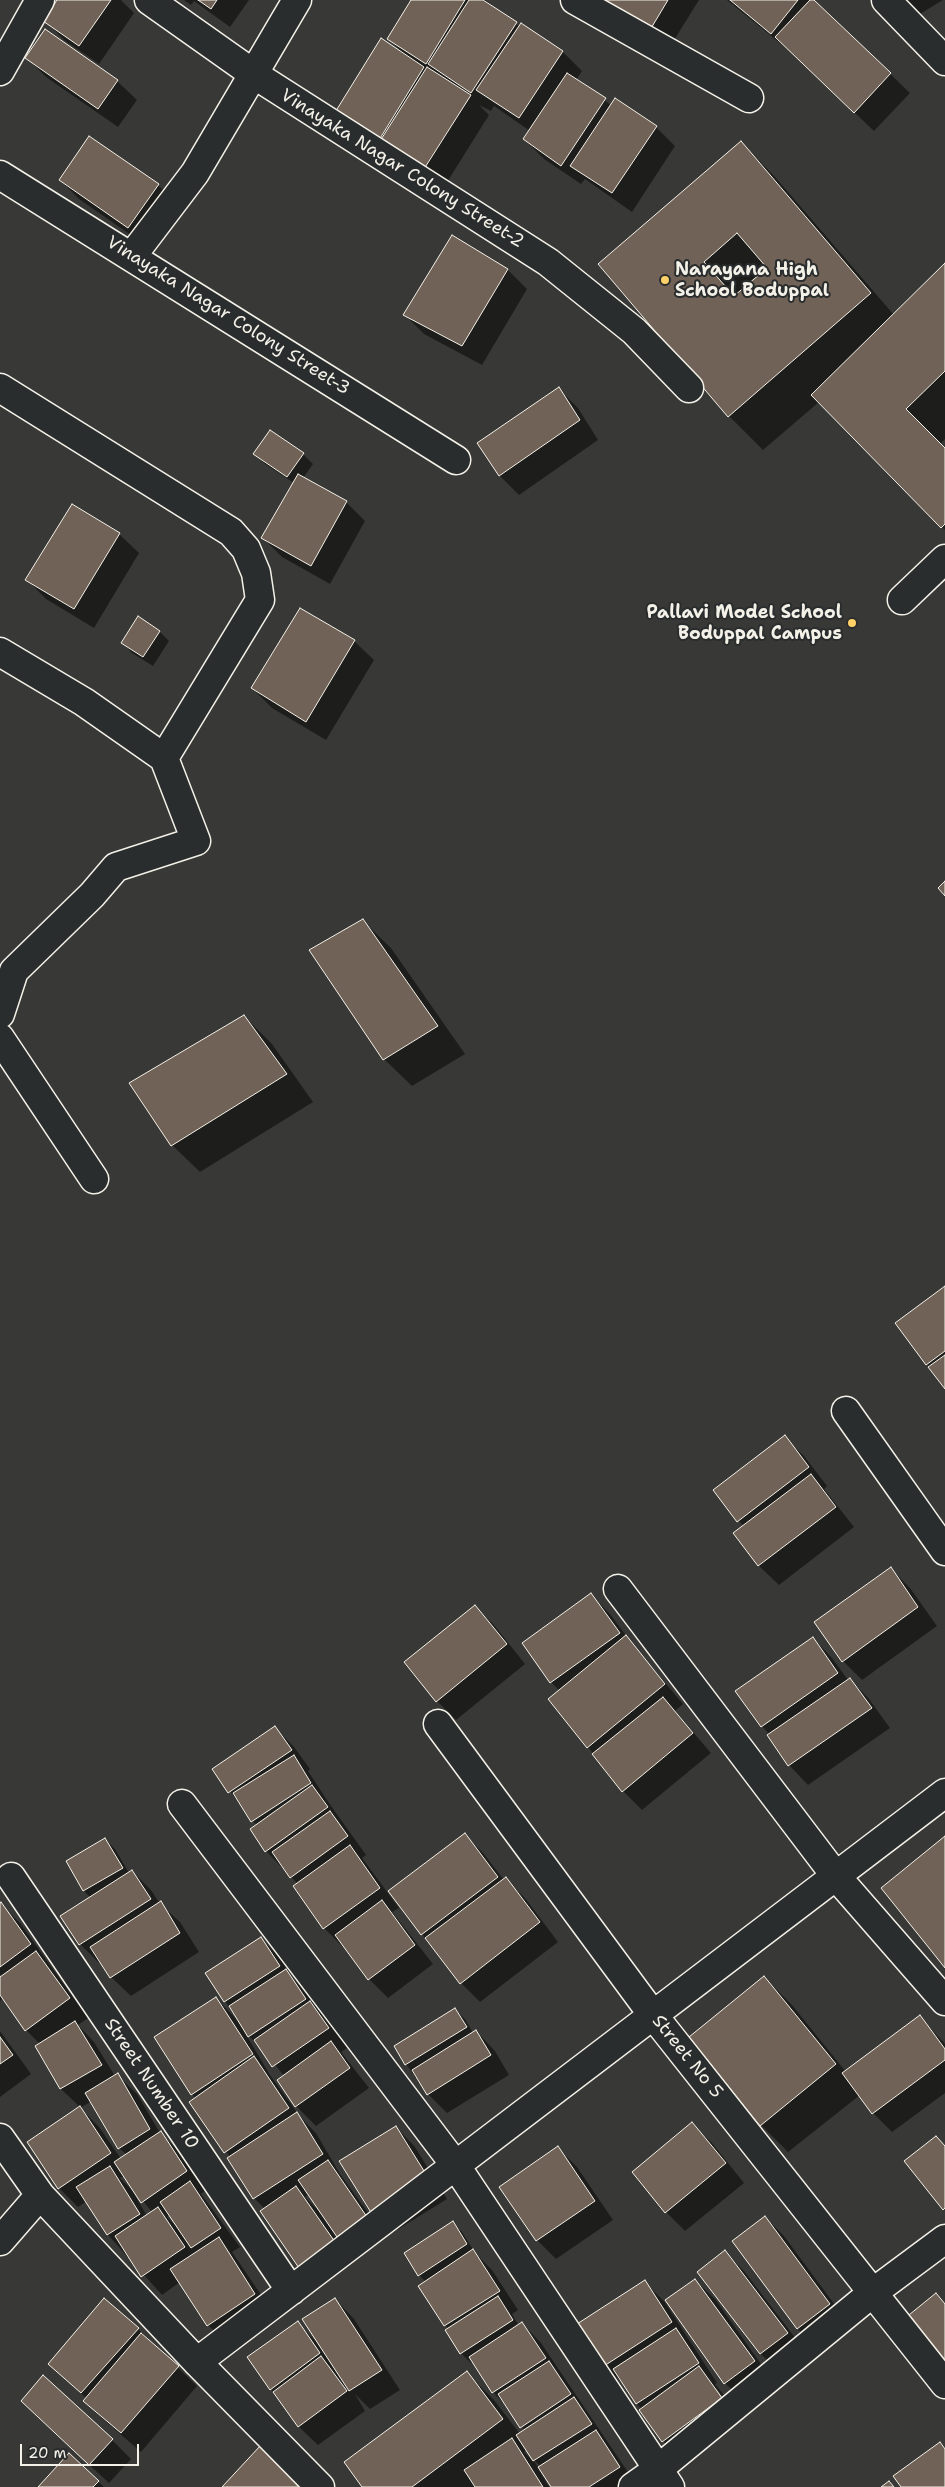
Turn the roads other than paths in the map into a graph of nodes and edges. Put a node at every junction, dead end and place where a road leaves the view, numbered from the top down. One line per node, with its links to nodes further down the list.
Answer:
1 (40, 0): 7 (street)
2 (150, 0): 8 (street, Vinayaka Nagar Colony Street-2)
3 (297, 0): 8 (street)
4 (575, 0): 9 (street)
5 (886, 0): 6 (street)
6 (945, 61)
7 (0, 71)
8 (255, 75): 11 (street); 13 (street, Vinayaka Nagar Colony Street-2)
9 (749, 98)
10 (0, 175): 11 (street, Vinayaka Nagar Colony Street-3)
11 (132, 256): 14 (street, Vinayaka Nagar Colony Street-3)
12 (0, 388): 18 (street)
13 (689, 388)
14 (456, 460)
15 (945, 559): 16 (street)
16 (902, 600)
17 (0, 652): 18 (street)
18 (164, 758): 19 (street)
19 (0, 1014)
20 (0, 1038): 21 (street)
21 (94, 1178)
22 (846, 1411): 23 (street)
23 (945, 1550)
24 (618, 1589): 28 (street)
25 (438, 1724): 31 (street, Street No 5)
26 (945, 1793): 28 (street)
27 (182, 1804): 33 (street)
28 (835, 1875): 30 (street); 31 (street)
29 (11, 1877): 37 (street, Street Number 10)
30 (945, 2002)
31 (653, 2015): 33 (street); 38 (street, Street No 5)
32 (0, 2138): 34 (street)
33 (456, 2166): 37 (street); 41 (street)
34 (40, 2195): 36 (street); 39 (street)
35 (945, 2239): 38 (street)
36 (0, 2241)
37 (291, 2291): 39 (street)
38 (871, 2294): 40 (street, Street No 5); 41 (street)
39 (197, 2362): 42 (street)
40 (945, 2384)
41 (664, 2478): 43 (street)
42 (320, 2487)
43 (633, 2487)

